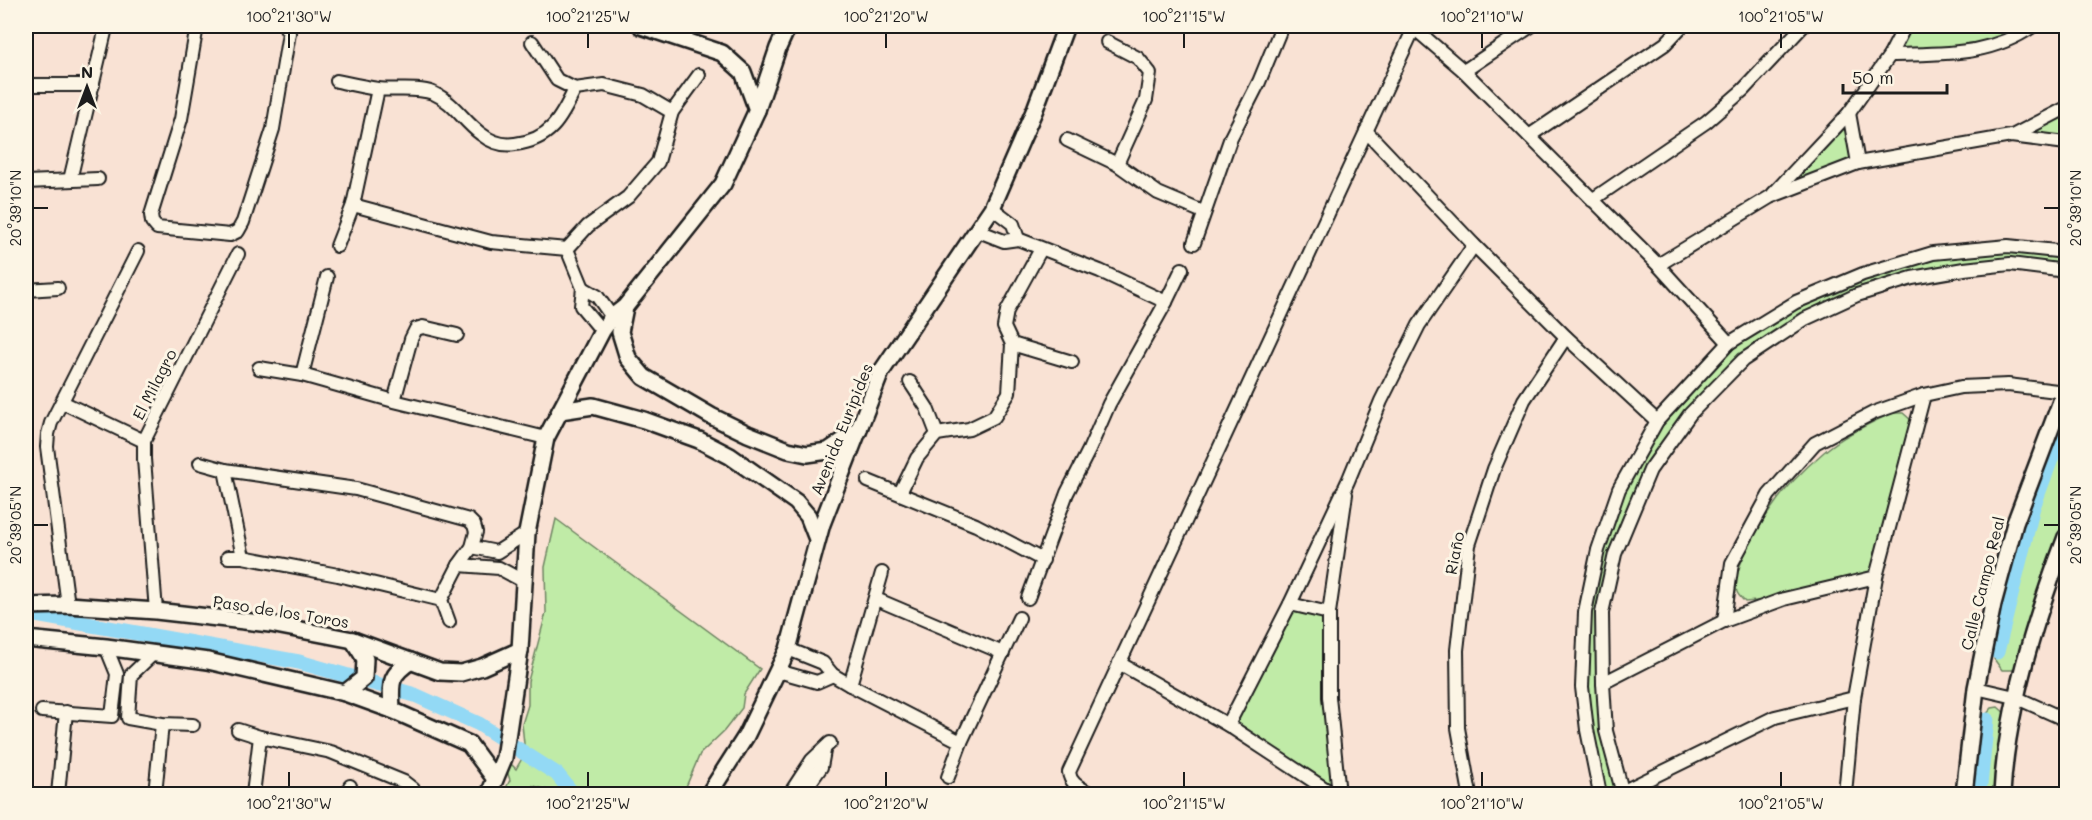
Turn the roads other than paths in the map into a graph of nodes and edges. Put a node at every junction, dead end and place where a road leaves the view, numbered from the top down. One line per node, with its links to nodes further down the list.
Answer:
1 (105, 26): 22 (street)
2 (197, 26): 3 (street)
3 (285, 26)
4 (641, 26): 14 (street)
5 (788, 26): 26 (street)
6 (1066, 26): 42 (street, Avenida Euripides)
7 (1282, 26): 43 (street)
8 (1532, 26): 18 (street)
9 (1682, 26): 30 (street)
10 (1803, 26): 40 (street)
11 (1905, 26): 17 (street)
12 (2033, 26): 17 (street)
13 (1415, 27): 18 (street); 29 (street)
14 (663, 29): 26 (street)
15 (532, 42): 24 (street)
16 (1107, 42): 35 (street)
17 (1890, 55): 28 (street)
18 (1464, 72): 30 (street)
19 (699, 75): 27 (street)
20 (337, 81): 23 (street)
21 (26, 85): 22 (street)
22 (93, 85): 37 (street)
23 (378, 89): 24 (street); 41 (street)
24 (575, 89): 27 (street)
25 (2067, 108): 31 (street)
26 (757, 110): 62 (street)
27 (672, 112): 49 (street)
28 (1850, 112): 34 (street); 39 (street)
29 (1366, 131): 47 (street); 118 (street)
30 (1529, 136): 40 (street)
31 (2011, 136): 33 (street); 34 (street)
32 (1067, 140): 35 (street)
33 (2067, 143)
34 (1858, 163): 39 (street)
35 (1117, 164): 43 (street)
36 (98, 179): 37 (street)
37 (70, 180): 38 (street)
38 (26, 182)
39 (1770, 197): 54 (street)
40 (1592, 200): 54 (street)
41 (353, 206): 48 (street); 49 (street)
42 (992, 208): 44 (street, Avenida Euripides); 45 (street)
43 (1203, 212): 46 (street)
44 (976, 230): 45 (street); 79 (street, Avenida Euripides)
45 (1018, 239): 50 (street)
46 (1194, 243)
47 (1474, 245): 66 (street); 86 (street)
48 (337, 246)
49 (567, 249): 59 (street)
50 (1041, 249): 61 (street); 68 (street)
51 (138, 251): 76 (street)
52 (2067, 252): 67 (street)
53 (238, 255): 82 (street, El Milagro)
54 (1658, 265): 67 (street)
55 (1182, 269): 61 (street)
56 (2067, 271): 121 (street)
57 (327, 277): 71 (street)
58 (57, 288): 60 (street)
59 (583, 288): 63 (street); 64 (street)
60 (26, 290)
61 (1166, 302): 94 (street)
62 (625, 307): 63 (street); 79 (street)
63 (612, 316): 64 (street)
64 (602, 331): 77 (street)
65 (457, 334): 75 (street)
66 (1566, 337): 78 (street); 151 (street, Riaño)
67 (1729, 343): 78 (street)
68 (1012, 344): 69 (street); 80 (street)
69 (1072, 362)
70 (258, 368): 71 (street)
71 (302, 375): 75 (street)
72 (910, 382): 80 (street)
73 (2066, 390): 74 (street); 123 (street, Calle Campo Real)
74 (1924, 395): 97 (street); 108 (street)
75 (394, 401): 81 (street)
76 (62, 402): 82 (street); 103 (street)
77 (560, 411): 81 (street); 90 (street)
78 (1657, 421): 152 (street)
79 (859, 430): 90 (street, Avenida Euripides)
80 (937, 435): 87 (street)
81 (546, 438): 88 (street)
82 (144, 441): 105 (street, El Milagro)
83 (200, 464): 84 (street)
84 (225, 470): 91 (street); 93 (street)
85 (868, 481): 87 (street)
86 (1348, 481): 102 (street); 106 (street)
87 (900, 493): 94 (street)
88 (526, 533): 91 (street); 98 (street)
89 (2067, 537): 125 (street)
90 (817, 538): 113 (street, Avenida Euripides)
91 (472, 547): 95 (street)
92 (228, 557): 93 (street)
93 (243, 557): 101 (street)
94 (1043, 560): 99 (street)
95 (459, 565): 98 (street); 101 (street)
96 (882, 573): 100 (street)
97 (1876, 577): 108 (street); 126 (street)
98 (523, 581): 114 (street)
99 (1028, 598)
100 (876, 599): 116 (street); 122 (street)
101 (441, 600): 109 (street)
102 (1290, 604): 106 (street); 133 (street)
103 (68, 605): 104 (street, Paso de los Toros); 105 (street, Paso de los Toros)
104 (26, 606)
105 (156, 611): 111 (street, Paso de los Toros)
106 (1329, 613): 150 (street)
107 (1019, 618): 116 (street)
108 (1724, 621): 121 (street)
109 (449, 622)
110 (26, 639): 112 (street)
111 (353, 640): 117 (street, Paso de los Toros); 124 (street)
112 (106, 647): 115 (street); 129 (street)
113 (788, 649): 119 (street, Avenida Euripides); 120 (street)
114 (520, 650): 117 (street, Paso de los Toros); 138 (street)
115 (153, 653): 124 (street); 131 (street)
116 (1003, 653): 136 (street)
117 (411, 661): 127 (street)
118 (1119, 663): 133 (street); 148 (street)
119 (778, 671): 120 (street); 145 (street, Avenida Euripides)
120 (833, 675): 122 (street)
121 (1603, 683): 139 (street)
122 (850, 685): 136 (street)
123 (1976, 688): 125 (street); 154 (street, Calle Campo Real)
124 (345, 693): 127 (street)
125 (2015, 697): 130 (street); 155 (street)
126 (1854, 698): 139 (street); 153 (street)
127 (392, 710): 138 (street)
128 (42, 711): 129 (street)
129 (66, 712): 140 (street)
130 (2067, 720)
131 (162, 724): 132 (street); 141 (street)
132 (193, 725)
133 (1228, 725): 149 (street)
134 (238, 729): 135 (street)
135 (260, 738): 142 (street); 143 (street)
136 (961, 742): 137 (street)
137 (948, 777)
138 (495, 779): 144 (street)
139 (1622, 793)
140 (58, 795)
141 (155, 795)
142 (253, 795)
143 (414, 795)
144 (489, 795)
145 (708, 795)
146 (791, 795): 147 (street)
147 (802, 795)
148 (1091, 795)
149 (1334, 795)
150 (1339, 795)
151 (1470, 795)
152 (1600, 795)
153 (1845, 795)
154 (1964, 795)
155 (2002, 795)

